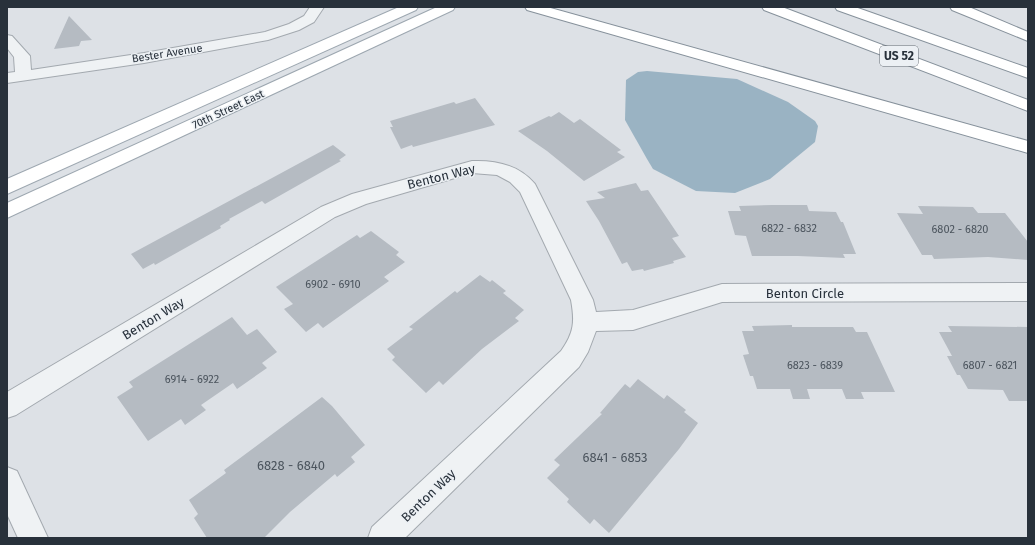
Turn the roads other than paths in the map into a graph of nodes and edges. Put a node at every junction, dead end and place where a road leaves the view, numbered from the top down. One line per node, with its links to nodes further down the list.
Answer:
1 (318, 7): 11 (street, Bester Avenue)
2 (411, 7): 15 (main road, 70th Street East)
3 (448, 7): 16 (main road, 70th Street East)
4 (532, 7): 14 (main road)
5 (769, 7): 13 (main road, US 52)
6 (842, 7): 10 (main road, US 52)
7 (957, 7): 8 (main road)
8 (1028, 37)
9 (7, 38): 11 (street)
10 (1028, 73)
11 (22, 75): 12 (street, Bester Avenue)
12 (7, 78)
13 (1028, 106)
14 (1028, 147)
15 (7, 187)
16 (7, 211)
17 (1028, 292): 18 (street, Benton Circle)
18 (586, 322): 19 (street, Benton Way); 22 (street, Benton Way)
19 (7, 406)
20 (7, 481): 21 (street)
21 (33, 538)
22 (383, 538)

